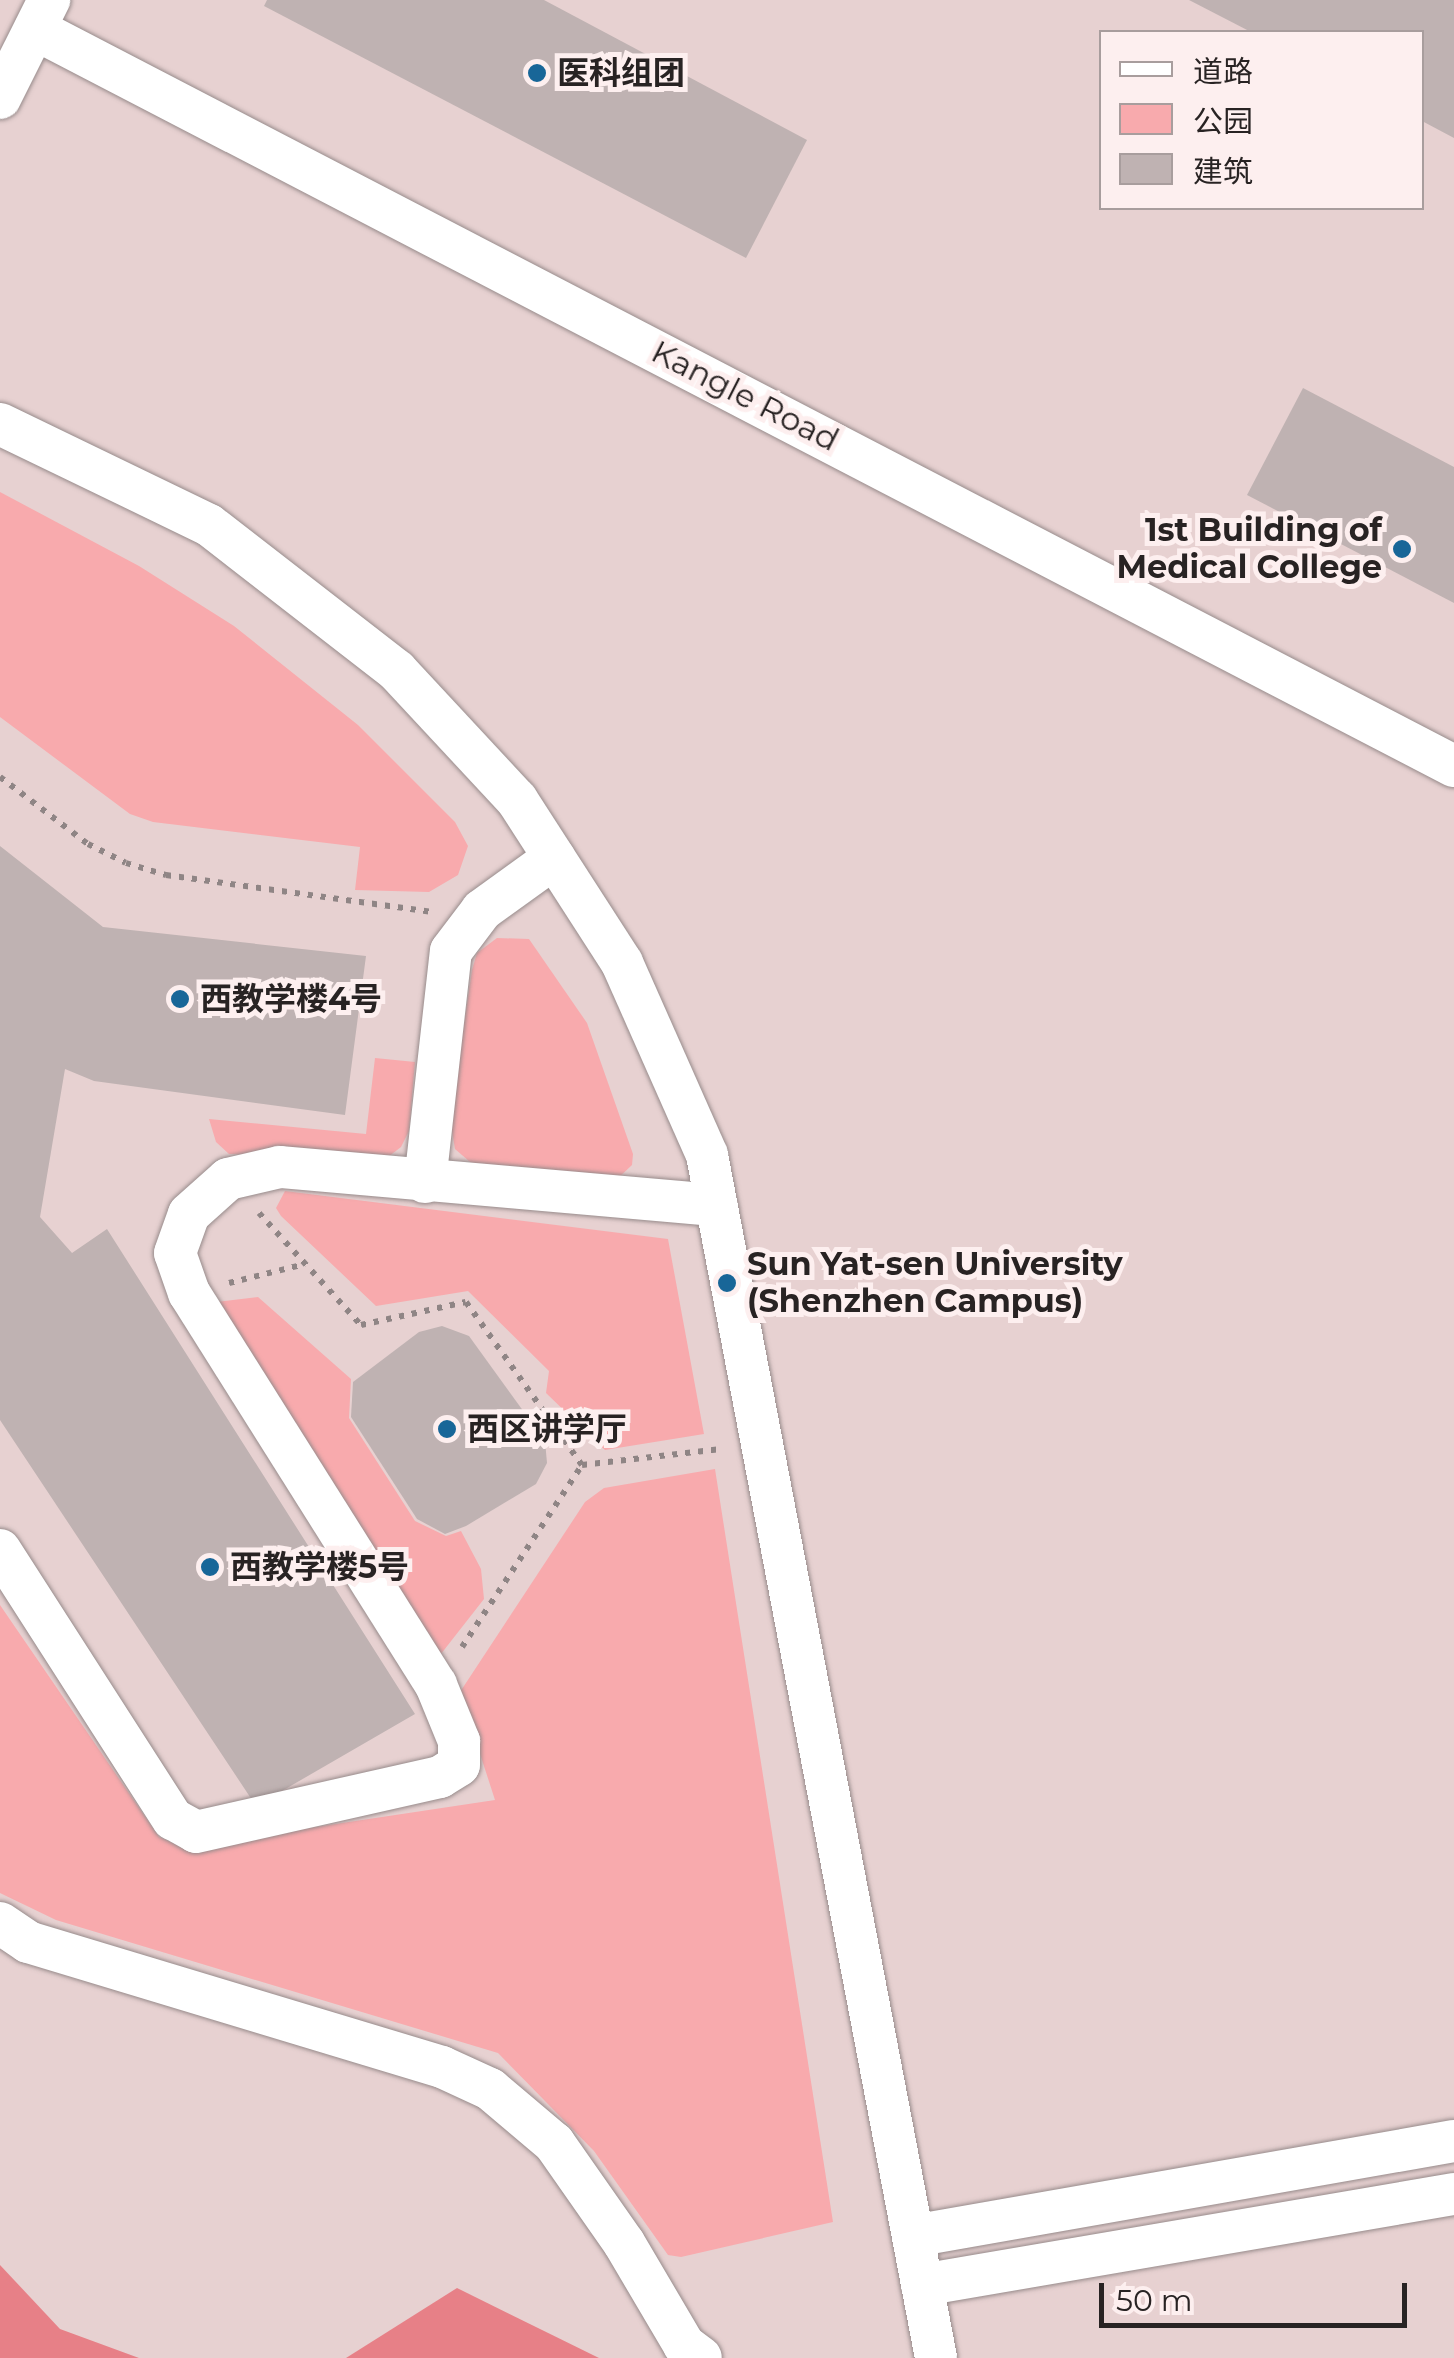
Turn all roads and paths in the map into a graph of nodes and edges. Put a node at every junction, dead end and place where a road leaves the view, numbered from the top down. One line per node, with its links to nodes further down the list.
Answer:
1 (42, 15): 2 (lane); 4 (lane, Kangle Road)
2 (0, 98)
3 (0, 424): 6 (lane)
4 (1454, 766)
5 (0, 776): 7 (path)
6 (554, 858): 7 (lane); 10 (lane)
7 (482, 910): 9 (lane)
8 (228, 1178): 9 (lane); 11 (path); 12 (lane)
9 (424, 1182): 10 (lane)
10 (716, 1206): 20 (lane)
11 (306, 1264): 12 (path); 14 (path)
12 (189, 1293): 16 (lane)
13 (729, 1448): 14 (path)
14 (582, 1465): 16 (path)
15 (0, 1550): 16 (lane)
16 (436, 1685)
17 (0, 1922): 22 (lane)
18 (1454, 2141): 20 (lane)
19 (1454, 2194): 21 (lane)
20 (913, 2236): 21 (lane)
21 (922, 2285): 23 (lane)
22 (701, 2358)
23 (936, 2358)

